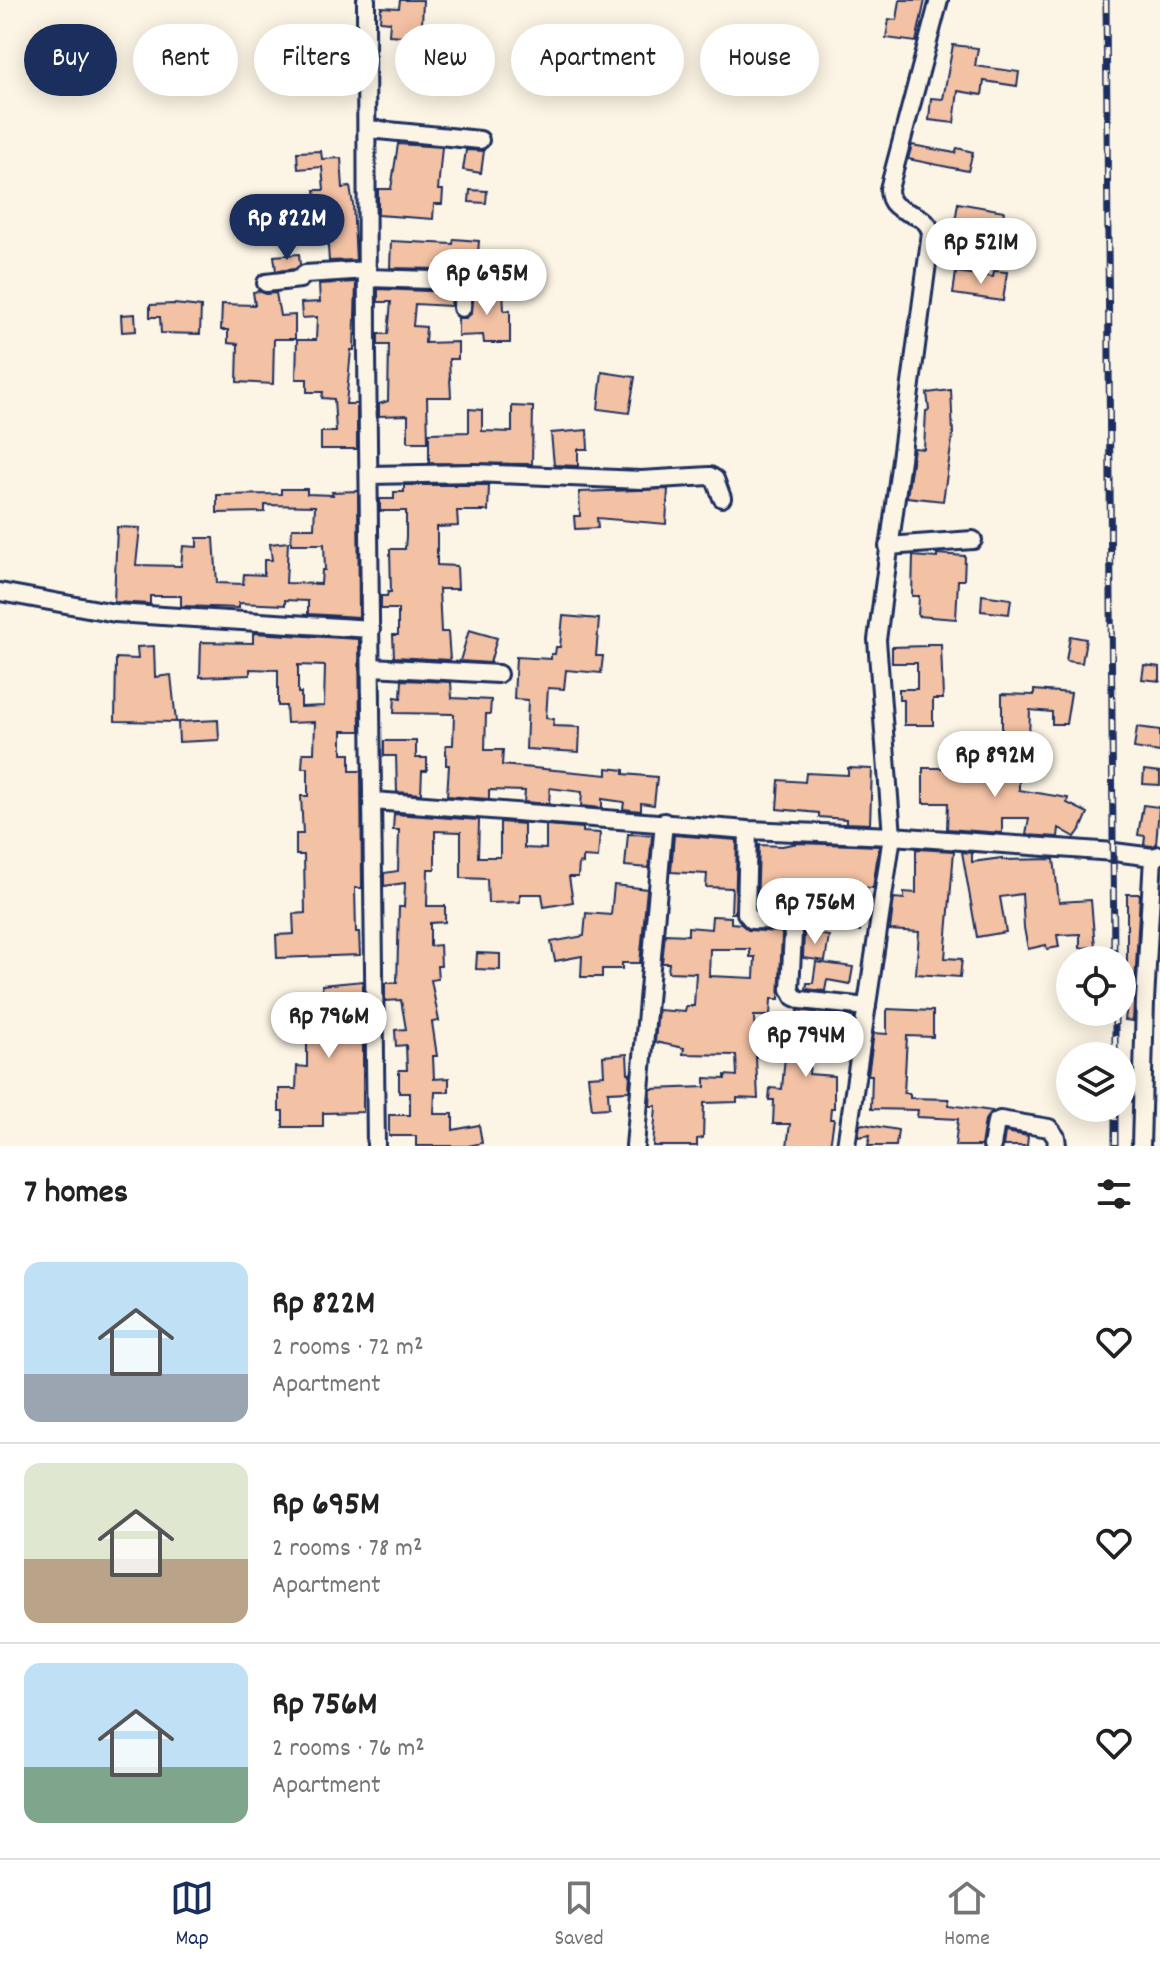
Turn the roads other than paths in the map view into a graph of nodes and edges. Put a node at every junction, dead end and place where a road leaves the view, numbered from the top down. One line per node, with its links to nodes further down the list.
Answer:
1 (366, 0): 3 (street)
2 (939, 0): 11 (street)
3 (368, 129): 4 (street); 5 (street)
4 (480, 140)
5 (368, 274): 6 (street); 7 (street); 8 (street)
6 (266, 283)
7 (462, 308)
8 (369, 475): 9 (street); 13 (street)
9 (722, 498)
10 (973, 540): 11 (street)
11 (888, 546): 19 (street)
12 (0, 592): 13 (street)
13 (371, 629): 14 (street)
14 (372, 667): 15 (street); 16 (street)
15 (498, 674)
16 (374, 801): 17 (street); 24 (street)
17 (664, 822): 18 (street); 25 (street)
18 (748, 830): 19 (street); 23 (street)
19 (892, 836): 21 (street); 23 (street)
20 (1160, 836): 21 (street)
21 (1156, 856): 22 (street)
22 (1152, 1003): 29 (street)
23 (867, 1007): 26 (street)
24 (376, 1146)
25 (635, 1146)
26 (846, 1146)
27 (992, 1146): 28 (street)
28 (1057, 1146)
29 (1141, 1146)

